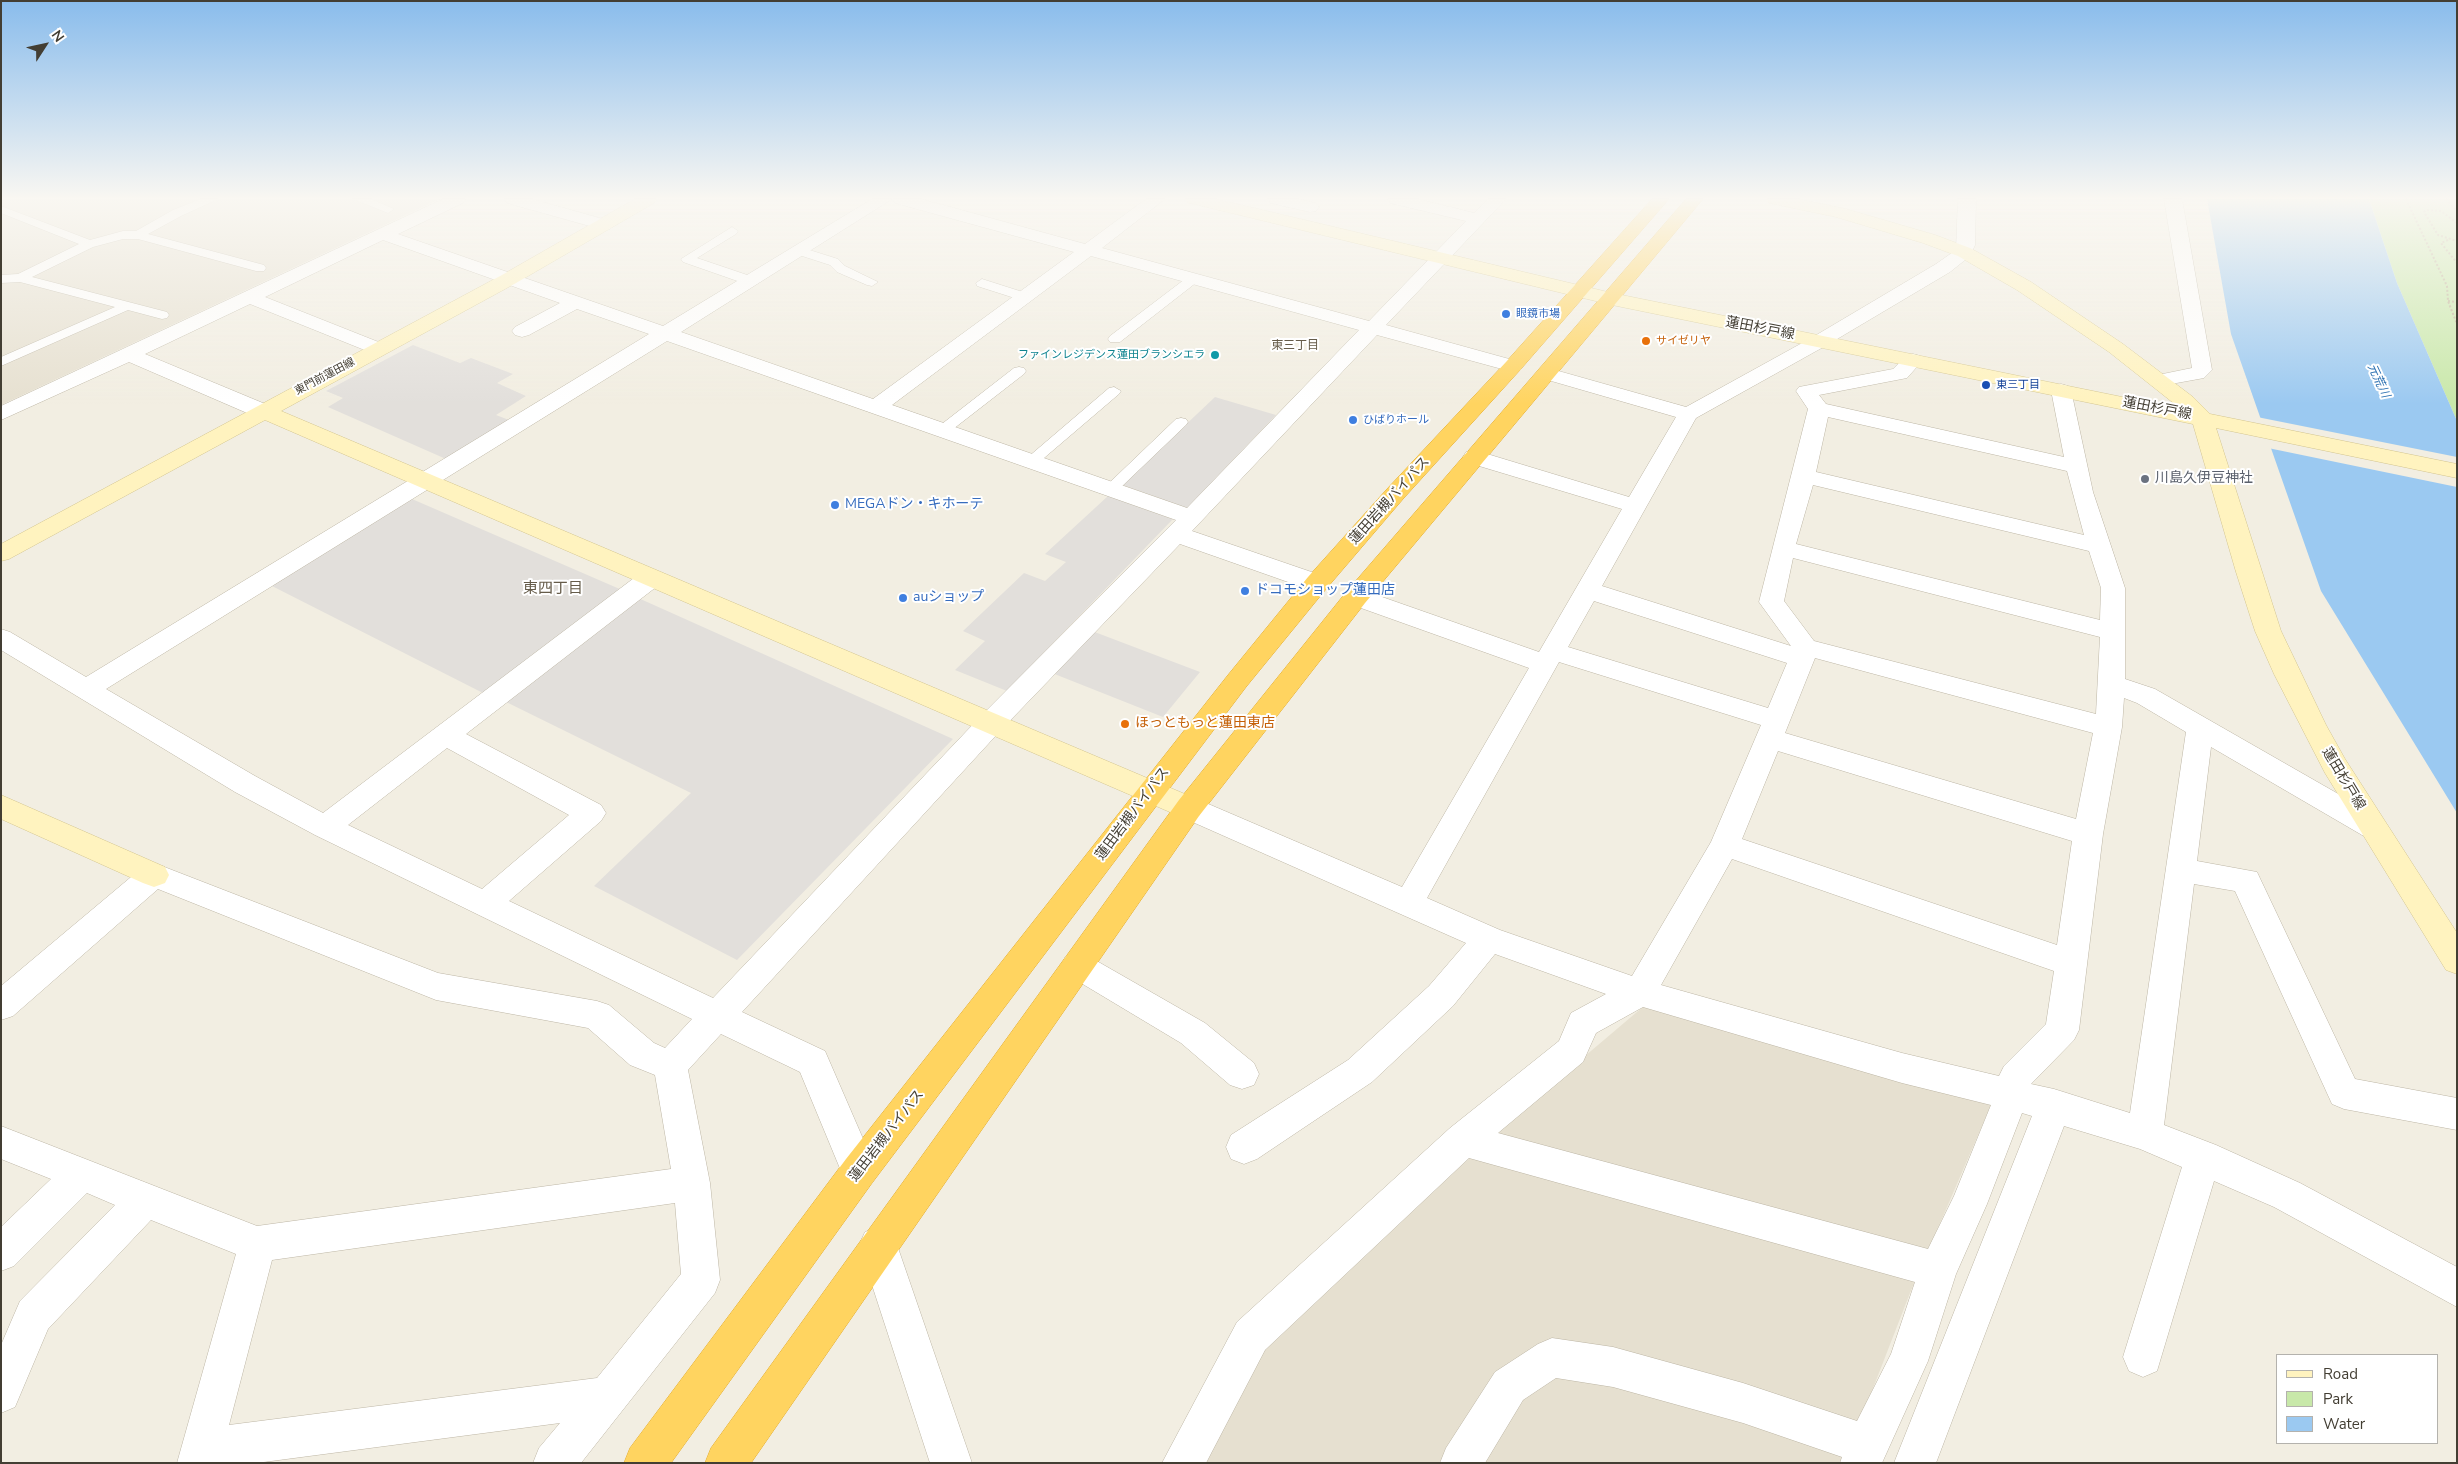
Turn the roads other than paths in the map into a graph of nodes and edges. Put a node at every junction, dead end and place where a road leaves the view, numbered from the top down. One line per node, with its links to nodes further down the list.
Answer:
1 (42, 267): 17 (lane)
2 (311, 267): 25 (street)
3 (476, 267): 19 (street)
4 (530, 267): 19 (main road, 東門前蓮田線)
5 (711, 267): 21 (lane)
6 (773, 267): 21 (street)
7 (839, 267): 22 (lane)
8 (1064, 267): 26 (street)
9 (1151, 267): 20 (street)
10 (1430, 267): 31 (street)
11 (1479, 267): 24 (main road, 蓮田杉戸線)
12 (1600, 267): 24 (highway, 蓮田岩槻バイパス)
13 (1637, 267): 27 (highway)
14 (1944, 267): 35 (street)
15 (1991, 267): 43 (main road)
16 (2185, 267): 43 (street)
17 (20, 278): 18 (lane); 29 (lane)
18 (2, 279)
19 (509, 279): 28 (street); 36 (main road, 東門前蓮田線)
20 (1193, 279): 31 (street); 34 (lane)
21 (751, 281): 33 (street)
22 (872, 282)
23 (982, 283): 26 (lane)
24 (1579, 291): 27 (main road, 蓮田杉戸線); 40 (highway, 蓮田岩槻バイパス)
25 (248, 297): 36 (street); 37 (street)
26 (1024, 297): 46 (street)
27 (1612, 298): 35 (main road, 蓮田杉戸線); 42 (highway)
28 (575, 302): 32 (street); 33 (street)
29 (127, 306): 30 (lane); 39 (lane)
30 (162, 315)
31 (1372, 327): 40 (street); 62 (street)
32 (522, 331)
33 (664, 333): 46 (street); 59 (street)
34 (1115, 340)
35 (1820, 341): 38 (main road, 蓮田杉戸線); 50 (street)
36 (379, 349): 48 (main road, 東門前蓮田線)
37 (128, 354): 48 (street); 49 (street)
38 (1913, 360): 44 (main road, 蓮田杉戸線); 47 (street)
39 (1, 362)
40 (1513, 366): 67 (highway, 蓮田岩槻バイパス)
41 (1019, 371): 53 (lane)
42 (1548, 374): 50 (street); 54 (highway)
43 (2160, 380): 51 (main road)
44 (2061, 390): 51 (main road, 蓮田杉戸線); 56 (street)
45 (1114, 391): 55 (lane)
46 (876, 407): 53 (street)
47 (1819, 409): 56 (street); 58 (street)
48 (262, 411): 59 (main road); 65 (main road, 東門前蓮田線)
49 (1, 414)
50 (1688, 414): 61 (street)
51 (2202, 418): 57 (main road); 84 (main road, 蓮田杉戸線)
52 (1181, 422): 60 (lane)
53 (943, 430): 55 (street)
54 (1474, 457): 61 (street); 69 (highway)
55 (1032, 462): 60 (street)
56 (2077, 467): 63 (street)
57 (2457, 471)
58 (1804, 476): 63 (street); 64 (street)
59 (424, 481): 66 (main road); 75 (street)
60 (1111, 489): 62 (street)
61 (1635, 506): 68 (street)
62 (1184, 526): 67 (street); 76 (street)
63 (2100, 546): 70 (street)
64 (1783, 548): 70 (street); 72 (street)
65 (1, 554)
66 (652, 578): 76 (main road); 80 (street)
67 (1317, 583): 81 (highway, 蓮田岩槻バイパス)
68 (1587, 590): 72 (street); 73 (street)
69 (1356, 597): 73 (street); 83 (highway)
70 (2113, 632): 74 (street)
71 (1, 638): 75 (street)
72 (1804, 653): 77 (street); 79 (street)
73 (1548, 658): 79 (street); 91 (street)
74 (2112, 684): 77 (street); 78 (street)
75 (86, 689): 85 (street)
76 (991, 723): 81 (main road); 98 (street)
77 (2108, 727): 86 (street)
78 (2200, 728): 84 (street); 88 (street)
79 (1773, 729): 86 (street); 87 (street)
80 (446, 735): 85 (street); 90 (street)
81 (1150, 792): 83 (main road); 109 (highway, 蓮田岩槻バイパス)
82 (1, 806): 89 (main road)
83 (1189, 808): 91 (street); 95 (highway)
84 (2372, 826): 93 (main road, 蓮田杉戸線)
85 (326, 827): 90 (street)
86 (2088, 834): 94 (street)
87 (1725, 845): 94 (street); 96 (street)
88 (2181, 870): 103 (street); 104 (street)
89 (154, 876): 97 (street); 99 (street)
90 (486, 904): 98 (street)
91 (1408, 904): 92 (street)
92 (1489, 939): 96 (street); 107 (street)
93 (2457, 961)
94 (2070, 963): 101 (street)
95 (1077, 965): 100 (street); 114 (highway)
96 (1640, 992): 101 (street); 105 (street)
97 (1, 1006)
98 (718, 1016): 99 (street); 109 (street)
99 (670, 1066): 111 (street)
100 (1242, 1074)
101 (2011, 1094): 102 (street); 116 (street)
102 (2054, 1106): 104 (street); 129 (street)
103 (2457, 1114)
104 (2145, 1134): 108 (street)
105 (1463, 1140): 116 (street); 127 (street)
106 (1, 1142): 110 (street)
107 (1244, 1147)
108 (2203, 1157): 117 (street); 118 (street)
109 (859, 1171): 125 (highway, 蓮田岩槻バイパス)
110 (82, 1173): 112 (street); 115 (street)
111 (692, 1183): 113 (street); 120 (street)
112 (144, 1200): 113 (street); 119 (street)
113 (257, 1244): 122 (street)
114 (878, 1245): 123 (highway); 126 (street)
115 (1, 1253)
116 (1938, 1270): 121 (street)
117 (2457, 1288)
118 (2143, 1357)
119 (1, 1393)
120 (606, 1398): 122 (street); 124 (street)
121 (1864, 1454): 128 (street)
122 (200, 1456)
123 (730, 1460)
124 (554, 1463)
125 (646, 1463)
126 (951, 1463)
127 (1183, 1463)
128 (1461, 1463)
129 (1915, 1463)

